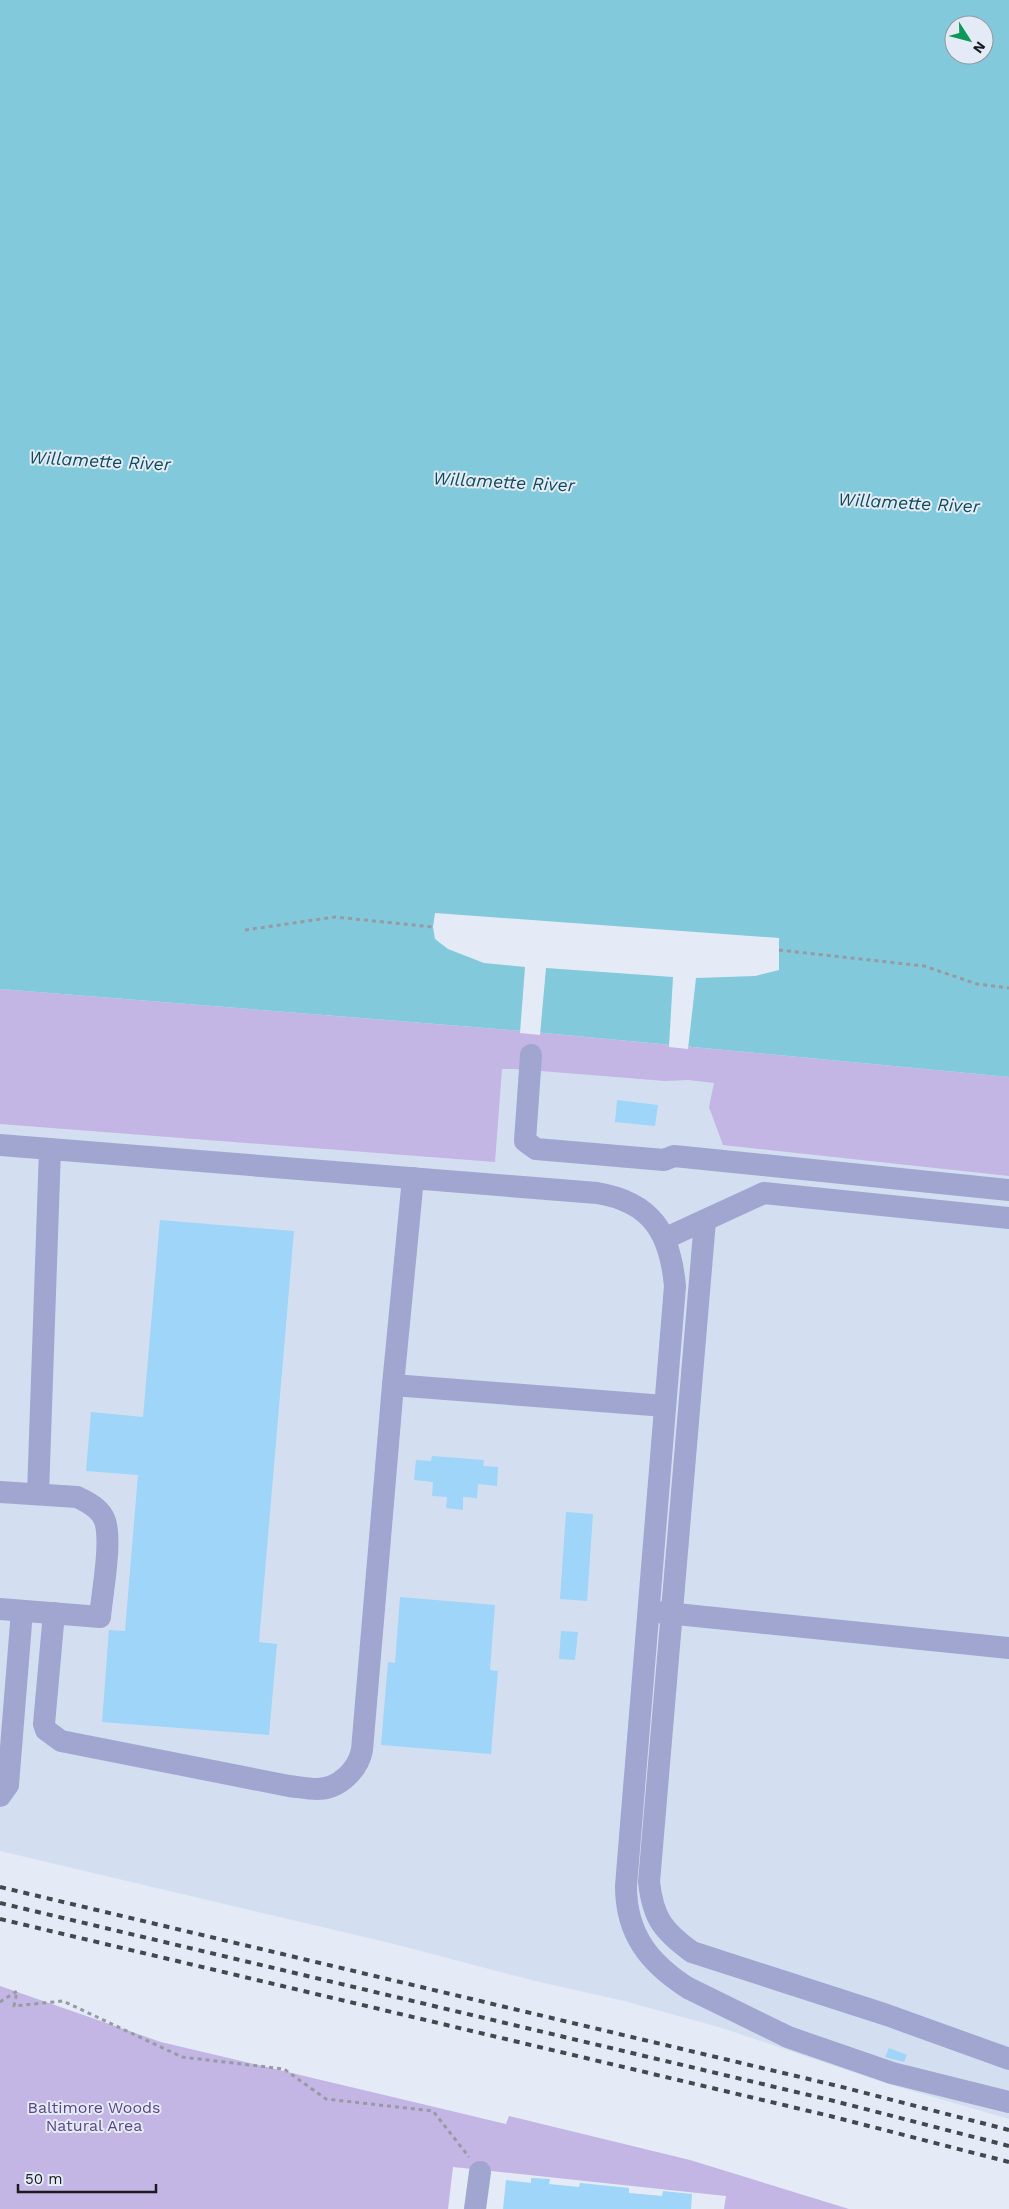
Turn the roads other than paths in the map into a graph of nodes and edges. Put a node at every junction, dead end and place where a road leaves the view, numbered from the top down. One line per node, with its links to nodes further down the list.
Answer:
1 (532, 1055): 5 (street)
2 (0, 1145): 3 (street)
3 (50, 1149): 4 (street); 12 (street)
4 (413, 1178): 8 (street); 9 (street)
5 (1009, 1190)
6 (1009, 1218): 7 (street)
7 (705, 1221): 8 (street); 14 (street)
8 (666, 1238): 10 (street)
9 (393, 1385): 10 (street); 15 (street)
10 (665, 1406): 14 (street)
11 (0, 1492): 12 (street)
12 (38, 1494): 15 (street)
13 (11, 1610): 15 (street); 17 (street)
14 (660, 1612): 16 (street); 18 (street); 19 (street)
15 (54, 1613)
16 (1009, 1648)
17 (0, 1796)
18 (1009, 2059)
19 (1009, 2102)
20 (480, 2172): 21 (street)
21 (475, 2209)

